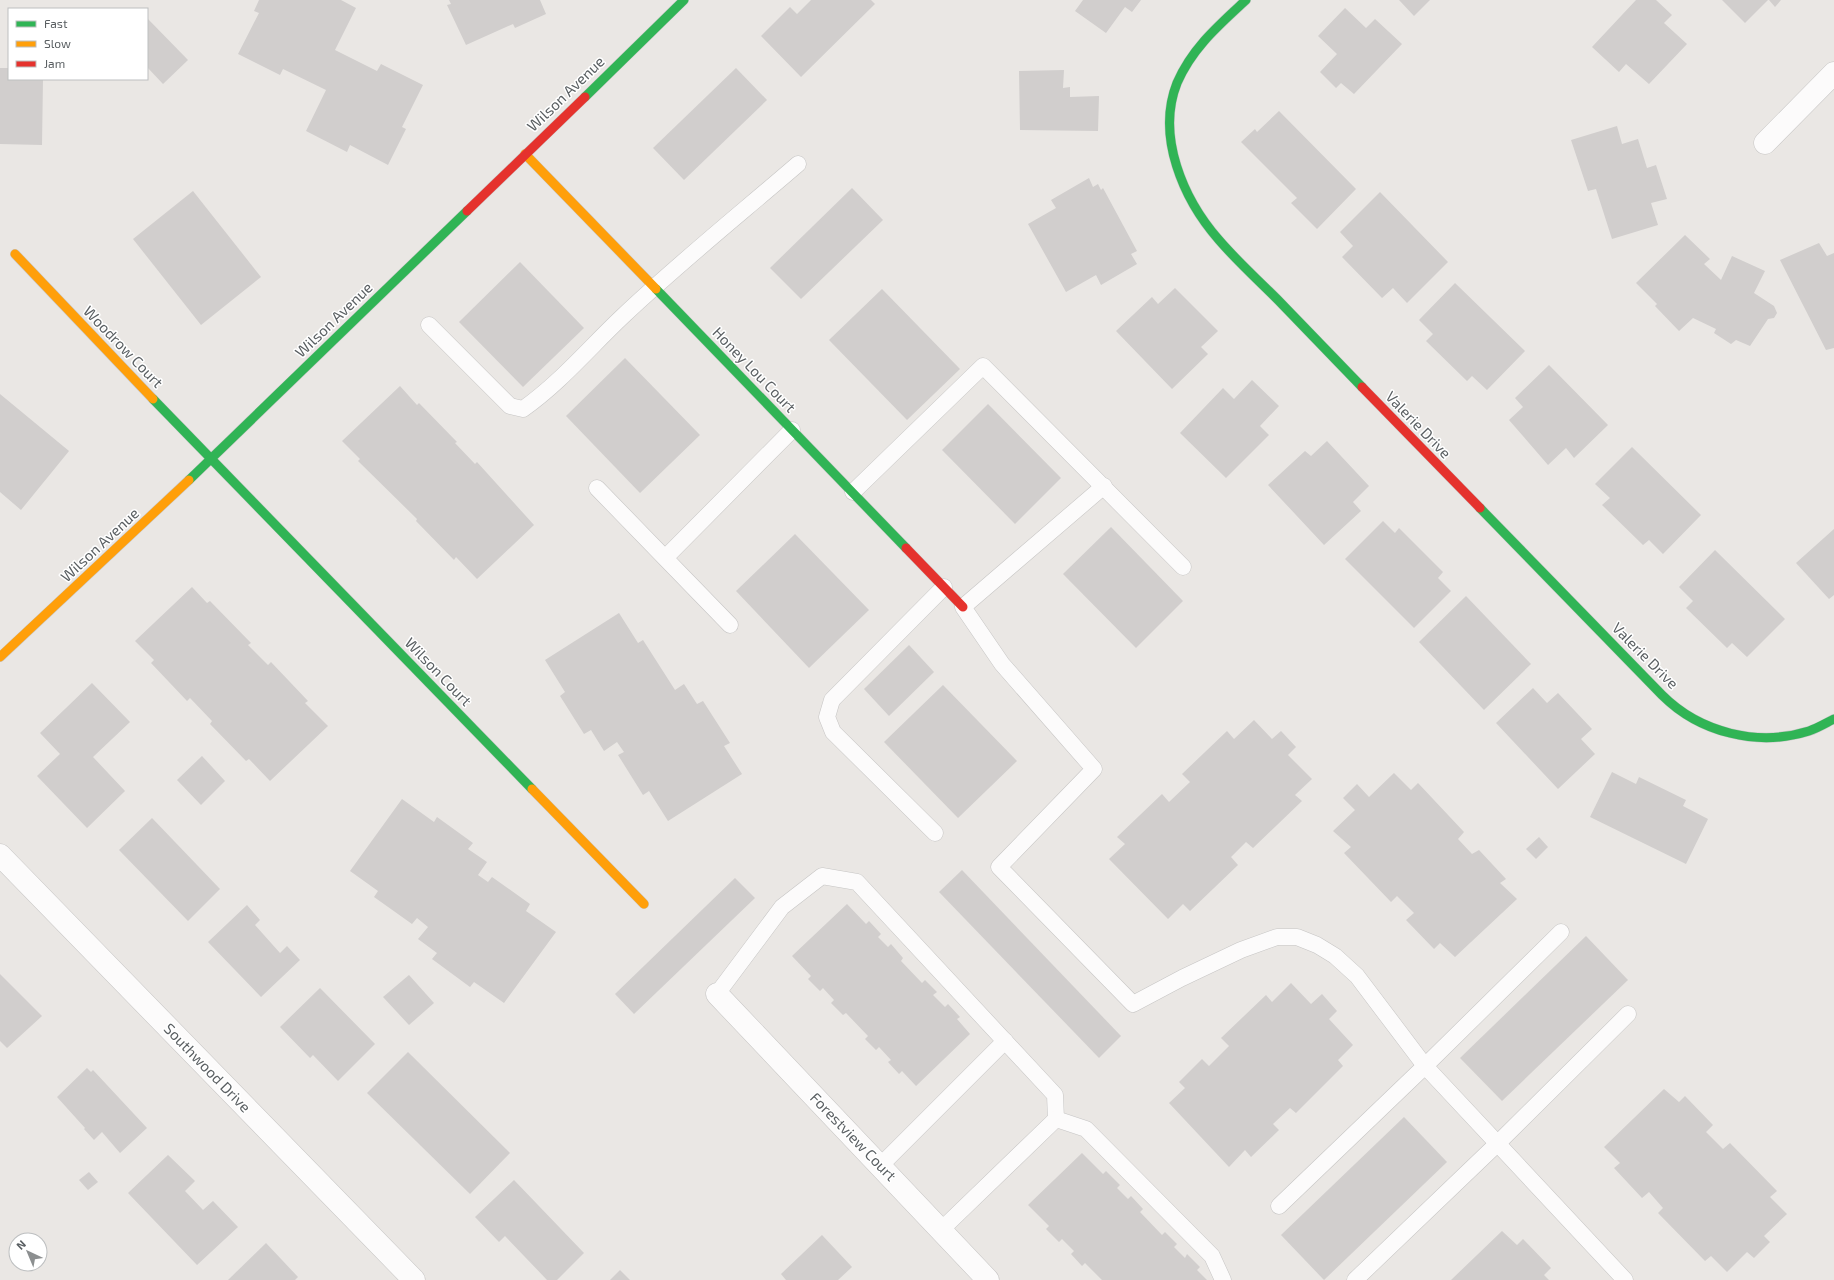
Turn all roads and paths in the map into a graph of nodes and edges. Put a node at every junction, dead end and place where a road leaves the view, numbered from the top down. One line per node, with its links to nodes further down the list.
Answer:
1 (684, 0): 5 (street, Wilson Avenue)
2 (1246, 0): 21 (street, Valerie Drive)
3 (1834, 74): 4 (street)
4 (1765, 143)
5 (524, 154): 8 (street, Honey Lou Court); 11 (street, Wilson Avenue)
6 (798, 164): 8 (lane)
7 (15, 254): 11 (street, Woodrow Court)
8 (655, 287): 9 (lane); 10 (street, Honey Lou Court)
9 (429, 325)
10 (792, 430): 14 (street, Honey Lou Court); 15 (lane)
11 (211, 460): 20 (street, Wilson Avenue); 24 (street, Wilson Court)
12 (1104, 486): 14 (lane); 16 (lane); 18 (lane)
13 (597, 488): 15 (lane)
14 (853, 492): 17 (street, Honey Lou Court)
15 (666, 557): 19 (lane)
16 (1183, 567)
17 (944, 587): 18 (street, Honey Lou Court); 22 (lane)
18 (963, 607): 29 (lane)
19 (730, 625)
20 (0, 658)
21 (1834, 719)
22 (935, 833)
23 (0, 855): 35 (street, Southwood Drive)
24 (644, 904)
25 (1560, 932): 29 (lane)
26 (717, 994): 28 (lane); 32 (street, Forestview Court)
27 (1628, 1014): 31 (lane)
28 (1005, 1041): 30 (lane); 32 (lane)
29 (1425, 1066): 31 (lane); 33 (lane)
30 (1056, 1119): 34 (lane); 37 (lane)
31 (1498, 1144): 38 (lane); 39 (lane)
32 (880, 1166): 34 (street, Forestview Court)
33 (1279, 1206)
34 (941, 1230): 36 (street, Forestview Court)
35 (414, 1280)
36 (988, 1280)
37 (1223, 1280)
38 (1354, 1280)
39 (1625, 1280)

